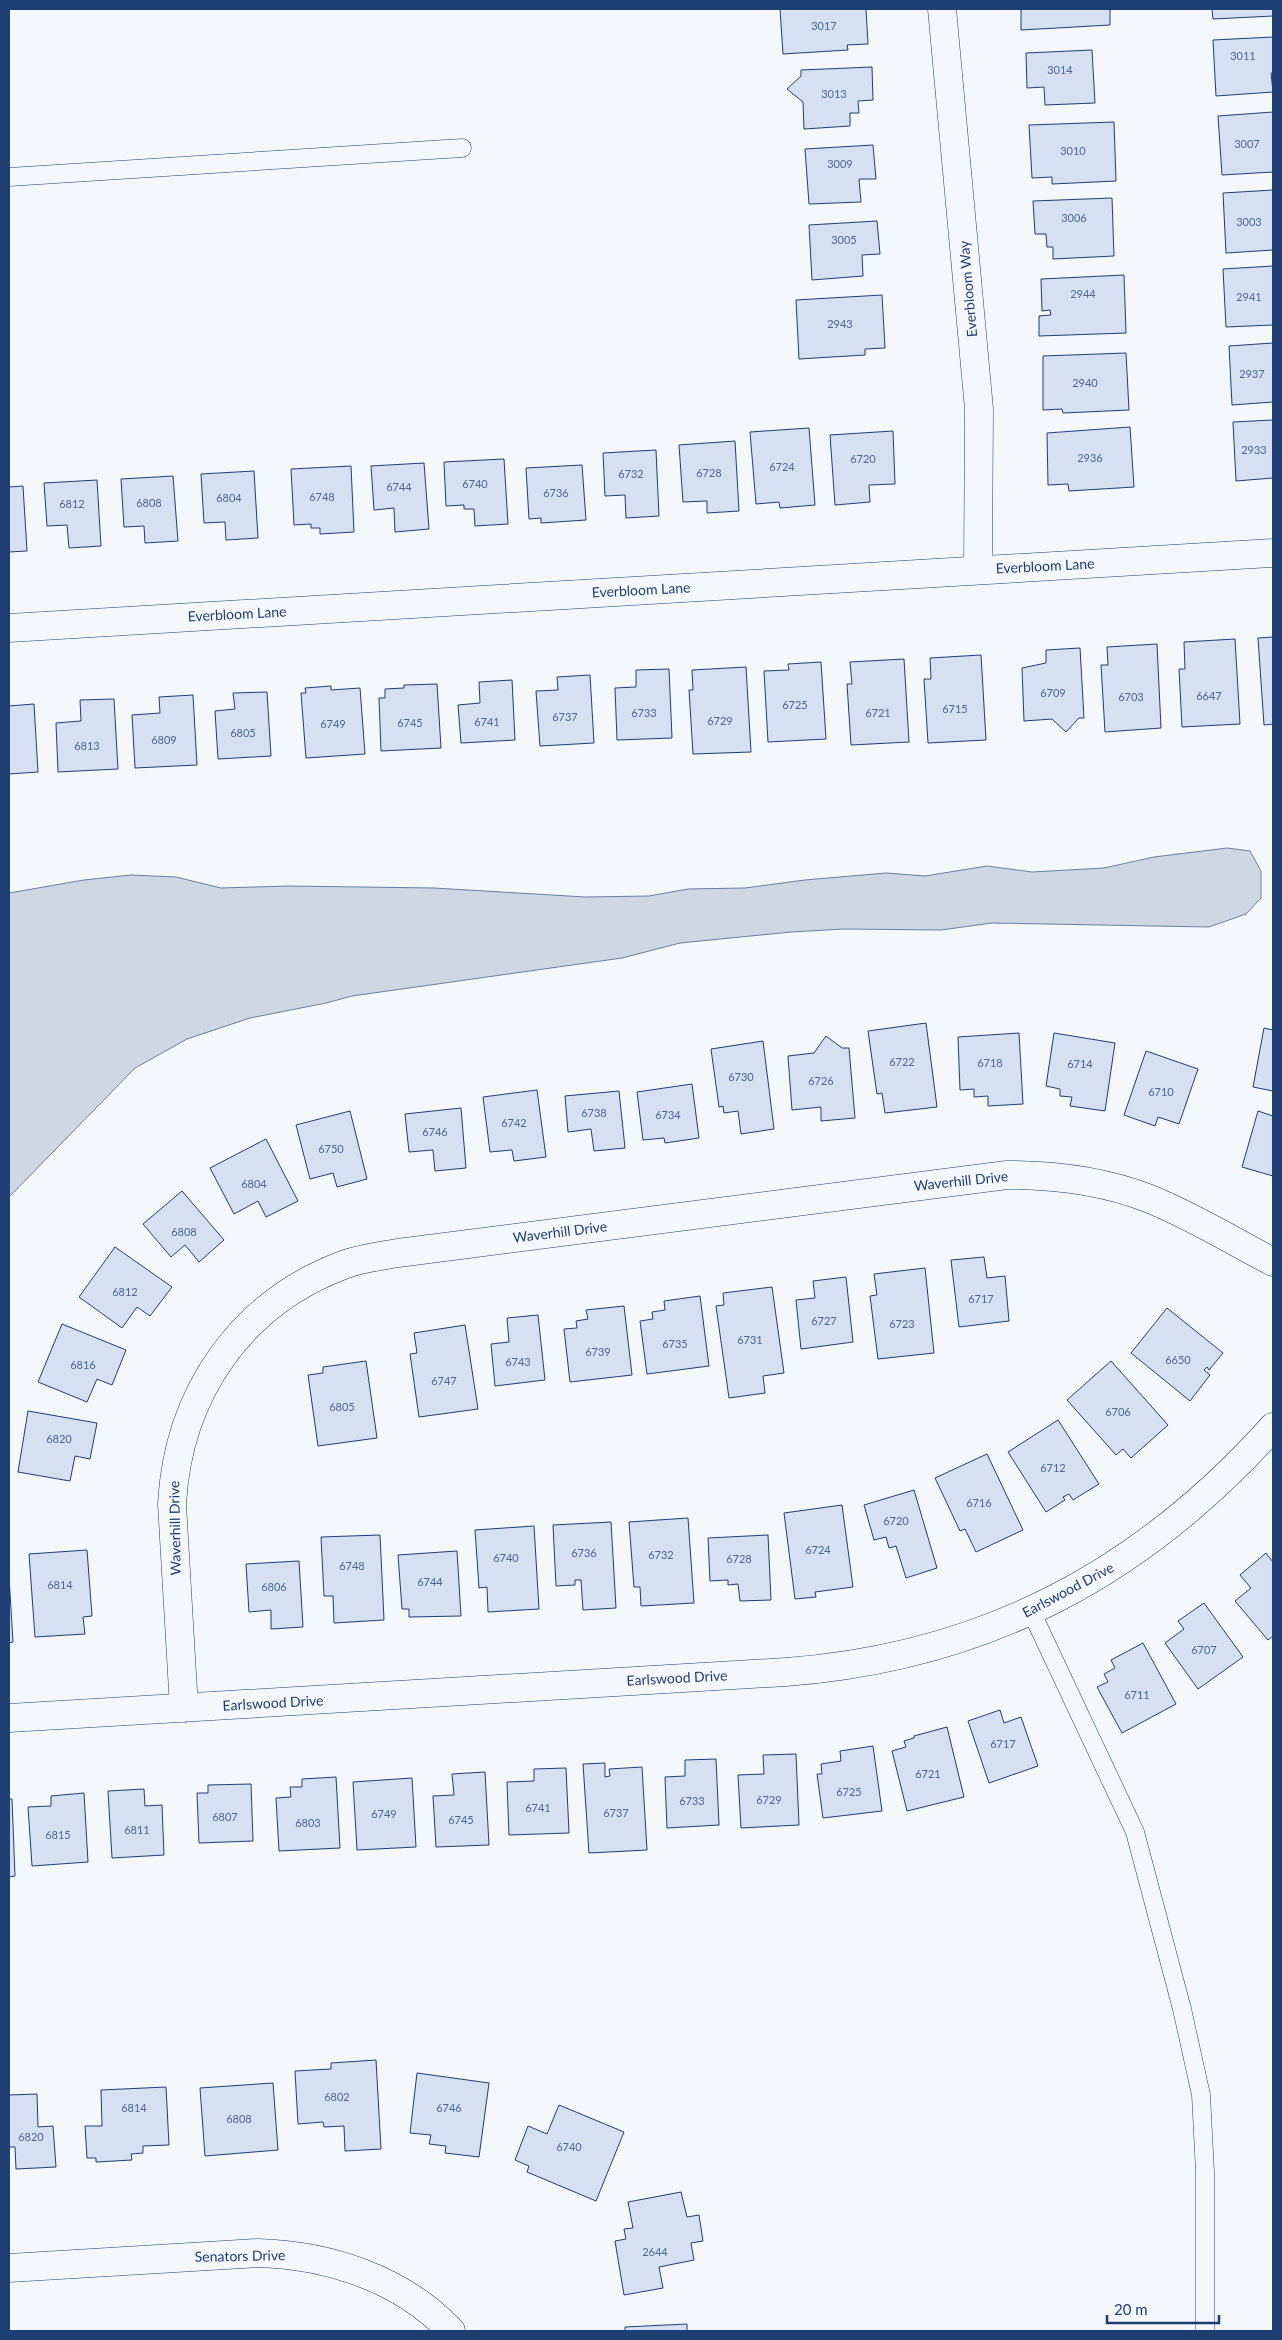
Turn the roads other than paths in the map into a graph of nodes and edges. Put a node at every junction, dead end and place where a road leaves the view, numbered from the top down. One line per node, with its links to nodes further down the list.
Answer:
1 (942, 9): 5 (street, Everbloom Way)
2 (462, 148): 3 (lane)
3 (9, 177)
4 (1273, 553): 5 (street, Everbloom Lane)
5 (978, 570): 6 (street, Everbloom Lane)
6 (9, 628)
7 (1273, 1262): 10 (street, Waverhill Drive)
8 (1273, 1427): 9 (street, Earlswood Drive)
9 (1031, 1611): 10 (street, Earlswood Drive); 14 (lane)
10 (184, 1708): 11 (street, Earlswood Drive)
11 (9, 1718)
12 (9, 2268): 13 (street, Senators Drive)
13 (450, 2331)
14 (1205, 2331)

